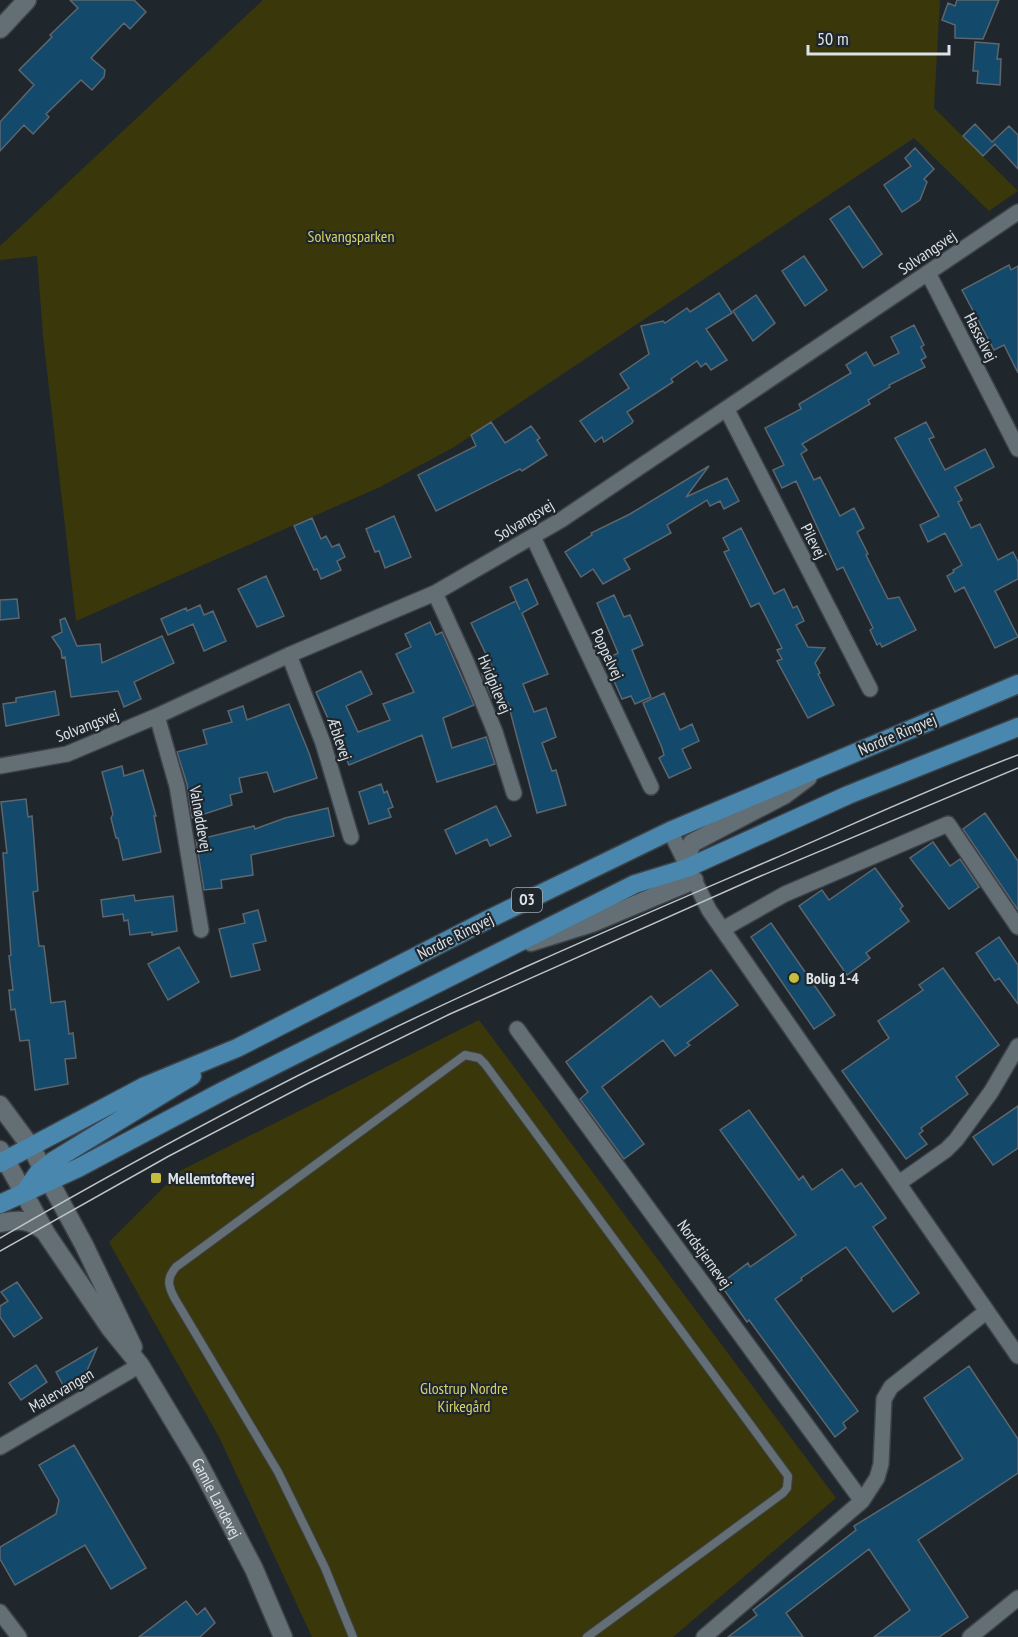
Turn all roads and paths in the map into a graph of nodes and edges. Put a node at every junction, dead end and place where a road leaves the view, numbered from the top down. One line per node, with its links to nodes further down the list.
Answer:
1 (27, 0): 2 (street)
2 (0, 29)
3 (1018, 212): 4 (street, Solvangsvej)
4 (928, 273): 5 (street, Solvangsvej); 6 (street, Hasselvej)
5 (727, 410): 7 (street, Solvangsvej); 11 (street, Pilevej)
6 (1018, 449)
7 (533, 537): 8 (street, Solvangsvej); 16 (street, Poppelvej)
8 (435, 593): 9 (street, Solvangsvej); 17 (street, Hvidpilevej)
9 (289, 655): 12 (street, Solvangsvej); 19 (street, Æblevej)
10 (1018, 684): 14 (main road, Nordre Ringvej / O3)
11 (870, 689)
12 (157, 717): 15 (street, Solvangsvej); 23 (street, Valnøddevej)
13 (1018, 727): 20 (main road, Nordre Ringvej / O3)
14 (824, 765): 18 (main road, Nordre Ringvej / O3); 20 (street)
15 (0, 766)
16 (651, 787)
17 (514, 793)
18 (670, 831): 20 (street); 26 (main road, Nordre Ringvej / O3)
19 (351, 837)
20 (691, 874): 22 (street); 30 (main road, Nordre Ringvej / O3)
21 (1018, 927): 22 (street)
22 (723, 929): 31 (street)
23 (201, 930)
24 (517, 1029): 40 (street, Nordstjernevej)
25 (1018, 1046): 31 (street)
26 (237, 1048): 28 (main road, Nordre Ringvej / O3); 30 (main road)
27 (0, 1105): 28 (street)
28 (31, 1147): 29 (main road, Nordre Ringvej / O3); 30 (street, Gamle Landevej)
29 (2, 1158): 32 (street)
30 (46, 1175): 32 (main road, Nordre Ringvej / O3); 38 (street, Gamle Landevej)
31 (899, 1183): 36 (street)
32 (23, 1194): 33 (main road, Nordre Ringvej / O3); 35 (street, Gamle Landevej)
33 (0, 1204)
34 (0, 1222): 35 (street)
35 (47, 1235): 38 (street, Gamle Landevej)
36 (987, 1311): 37 (street); 40 (street)
37 (1018, 1356)
38 (140, 1365): 39 (street, Malervangen); 44 (street, Gamle Landevej)
39 (0, 1447)
40 (862, 1502): 47 (street)
41 (1018, 1598): 48 (street)
42 (0, 1612): 43 (street)
43 (19, 1637)
44 (283, 1637)
45 (353, 1637): 46 (lane)
46 (587, 1637)
47 (704, 1637)
48 (970, 1637)

